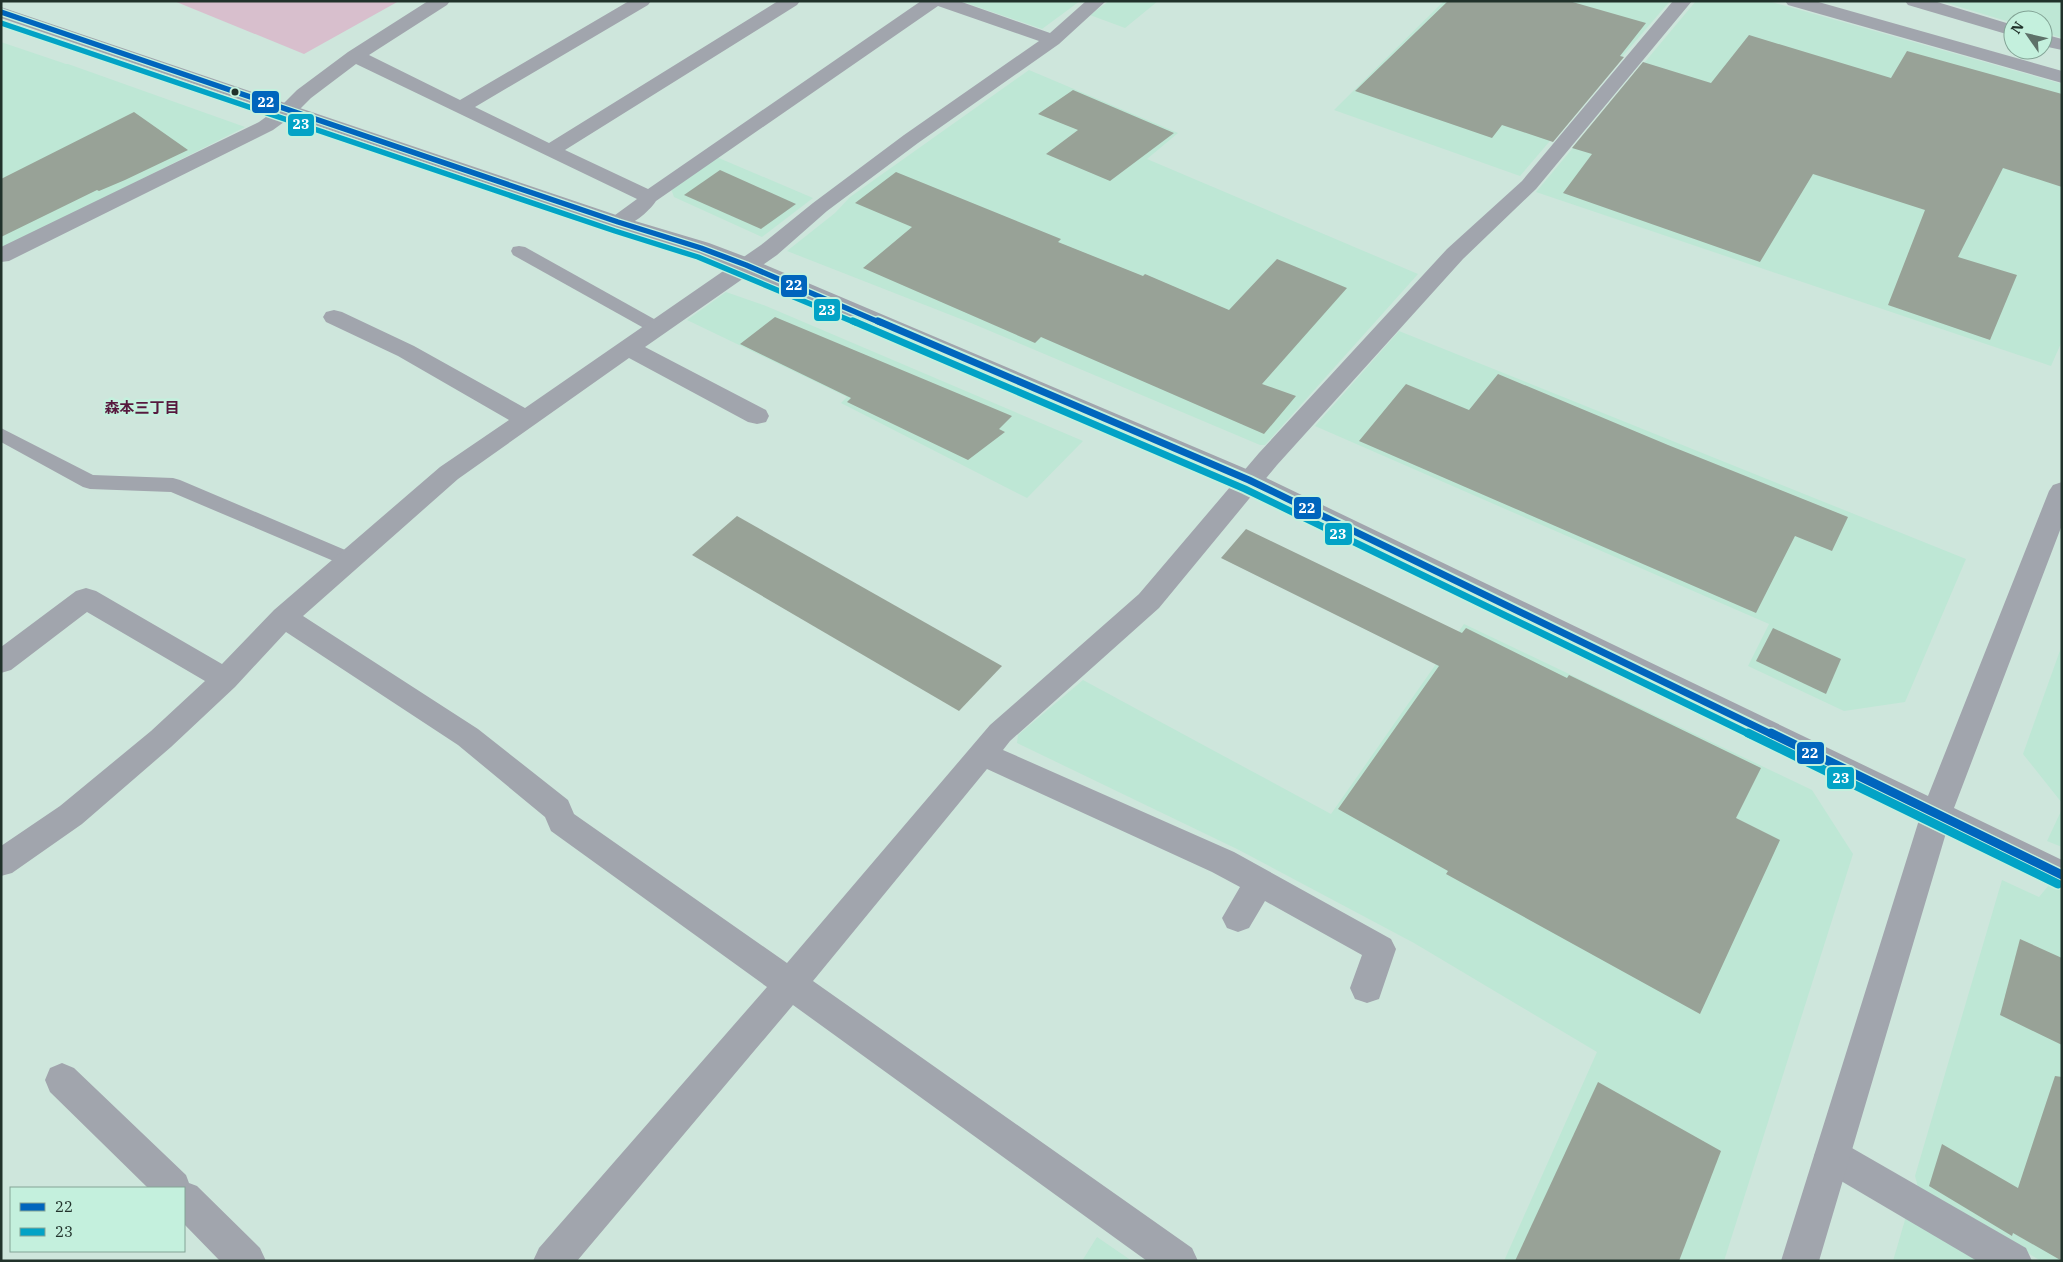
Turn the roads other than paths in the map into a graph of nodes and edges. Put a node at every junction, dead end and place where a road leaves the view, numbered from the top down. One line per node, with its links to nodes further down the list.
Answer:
1 (441, 1): 13 (street)
2 (642, 1): 15 (street)
3 (791, 1): 17 (street)
4 (933, 1): 18 (street)
5 (940, 1): 12 (street)
6 (1097, 1): 12 (street)
7 (1683, 1): 29 (street)
8 (1794, 1): 14 (street)
9 (1914, 1): 11 (street)
10 (1, 12): 16 (street)
11 (2003, 28)
12 (1053, 40): 22 (street)
13 (355, 56): 15 (street); 16 (street)
14 (2062, 76)
15 (462, 107): 17 (street)
16 (288, 110): 19 (street); 21 (street)
17 (550, 151): 18 (street)
18 (649, 197): 19 (street)
19 (618, 222): 22 (street)
20 (518, 251): 24 (lane)
21 (1, 256)
22 (746, 265): 24 (street); 29 (street)
23 (334, 317): 27 (street)
24 (657, 328): 25 (street)
25 (628, 348): 26 (street); 27 (street)
26 (757, 416)
27 (526, 419): 31 (street)
28 (1, 434): 31 (lane)
29 (1249, 480): 35 (street); 36 (street)
30 (2062, 491): 36 (street)
31 (350, 560): 32 (street)
32 (284, 618): 34 (street); 41 (street)
33 (1, 662): 34 (street)
34 (225, 679): 37 (street)
35 (983, 754): 39 (street); 41 (street)
36 (1936, 815): 38 (street); 44 (street)
37 (1, 863)
38 (2062, 875)
39 (1260, 882): 40 (street); 42 (street)
40 (1238, 918)
41 (791, 983): 48 (street); 49 (street)
42 (1367, 988)
43 (62, 1080): 45 (street)
44 (1832, 1156): 50 (street); 51 (street)
45 (172, 1187)
46 (185, 1200): 47 (street)
47 (246, 1261)
48 (552, 1261)
49 (1179, 1261)
50 (1800, 1261)
51 (2013, 1261)

